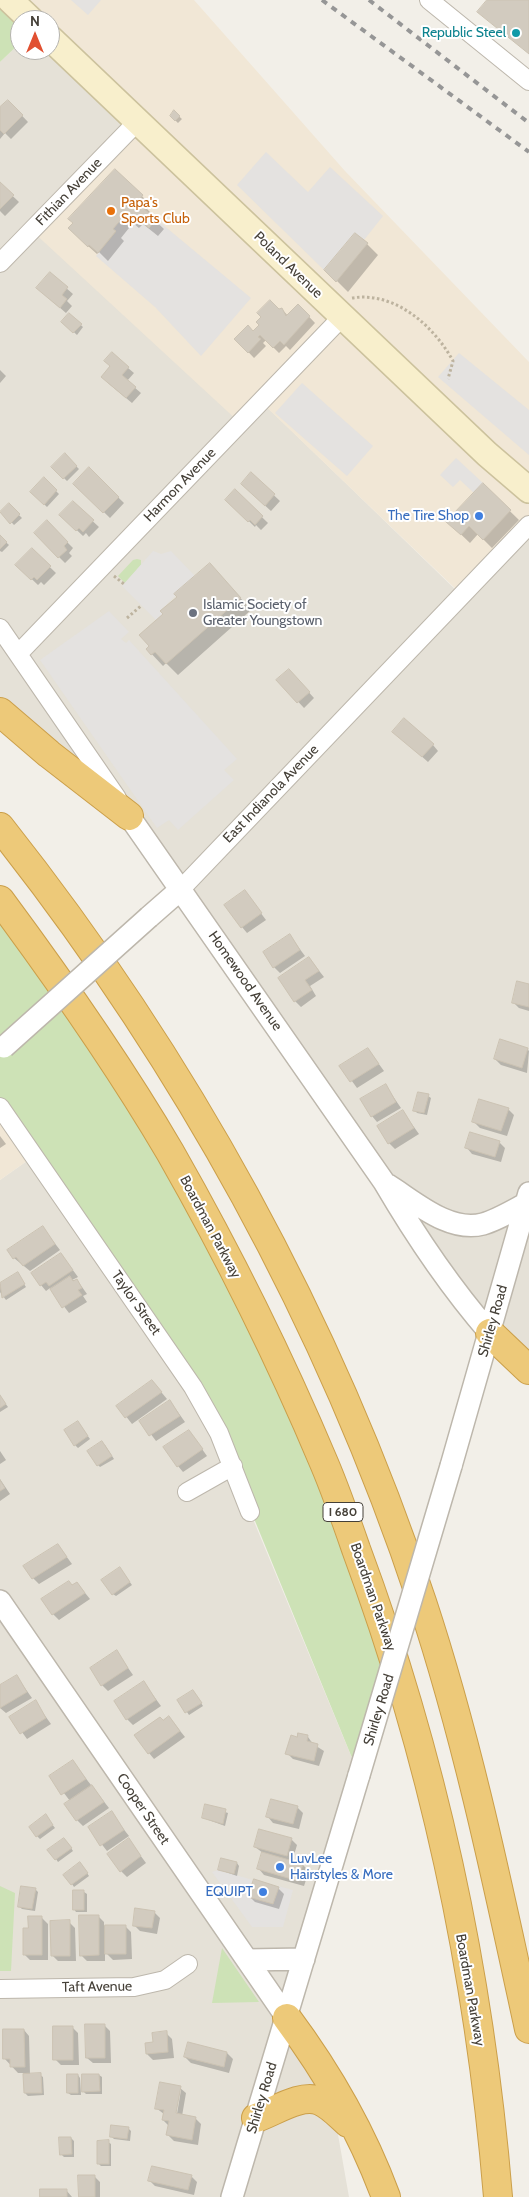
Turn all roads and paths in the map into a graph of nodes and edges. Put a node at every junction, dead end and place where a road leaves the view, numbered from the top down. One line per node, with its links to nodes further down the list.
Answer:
1 (10, 0): 3 (main road)
2 (429, 0): 5 (street)
3 (20, 10)
4 (60, 47): 6 (main road, Poland Avenue)
5 (529, 81)
6 (138, 121): 7 (street, Fithian Avenue); 8 (main road, Poland Avenue)
7 (0, 263)
8 (337, 311): 9 (path); 10 (main road, Poland Avenue); 17 (street, Harmon Avenue)
9 (448, 379)
10 (529, 490)
11 (529, 525): 21 (street, East Indianola Avenue)
12 (114, 576): 13 (path)
13 (124, 584)
14 (142, 605): 15 (path)
15 (127, 618)
16 (0, 628): 17 (street, Homewood Avenue)
17 (18, 654): 19 (street, Homewood Avenue)
18 (0, 712): 19 (highway)
19 (129, 816): 21 (street, Homewood Avenue)
20 (0, 827): 39 (highway)
21 (181, 889): 23 (street, East Indianola Avenue, bridge); 25 (street, Homewood Avenue)
22 (0, 900): 44 (highway, Boardman Parkway / I 680)
23 (2, 1048)
24 (0, 1107): 30 (street, Taylor Street)
25 (384, 1182): 26 (street); 28 (street, Homewood Avenue)
26 (527, 1198): 27 (street, Shirley Road)
27 (524, 1232): 28 (street, Shirley Road)
28 (490, 1334): 29 (highway); 34 (street, Shirley Road, bridge)
29 (529, 1370)
30 (233, 1466): 31 (street); 32 (street, Taylor Street)
31 (187, 1492)
32 (250, 1512)
33 (0, 1601): 35 (street, Cooper Street)
34 (304, 1959): 35 (street); 38 (street, Shirley Road)
35 (247, 1960): 38 (street, Cooper Street)
36 (188, 1964): 37 (street, Taft Avenue)
37 (0, 1989)
38 (286, 2018): 40 (street, Shirley Road); 41 (highway)
39 (529, 2029)
40 (256, 2118): 41 (highway); 42 (street, Shirley Road)
41 (358, 2130): 43 (highway)
42 (232, 2197)
43 (386, 2197)
44 (498, 2197)

